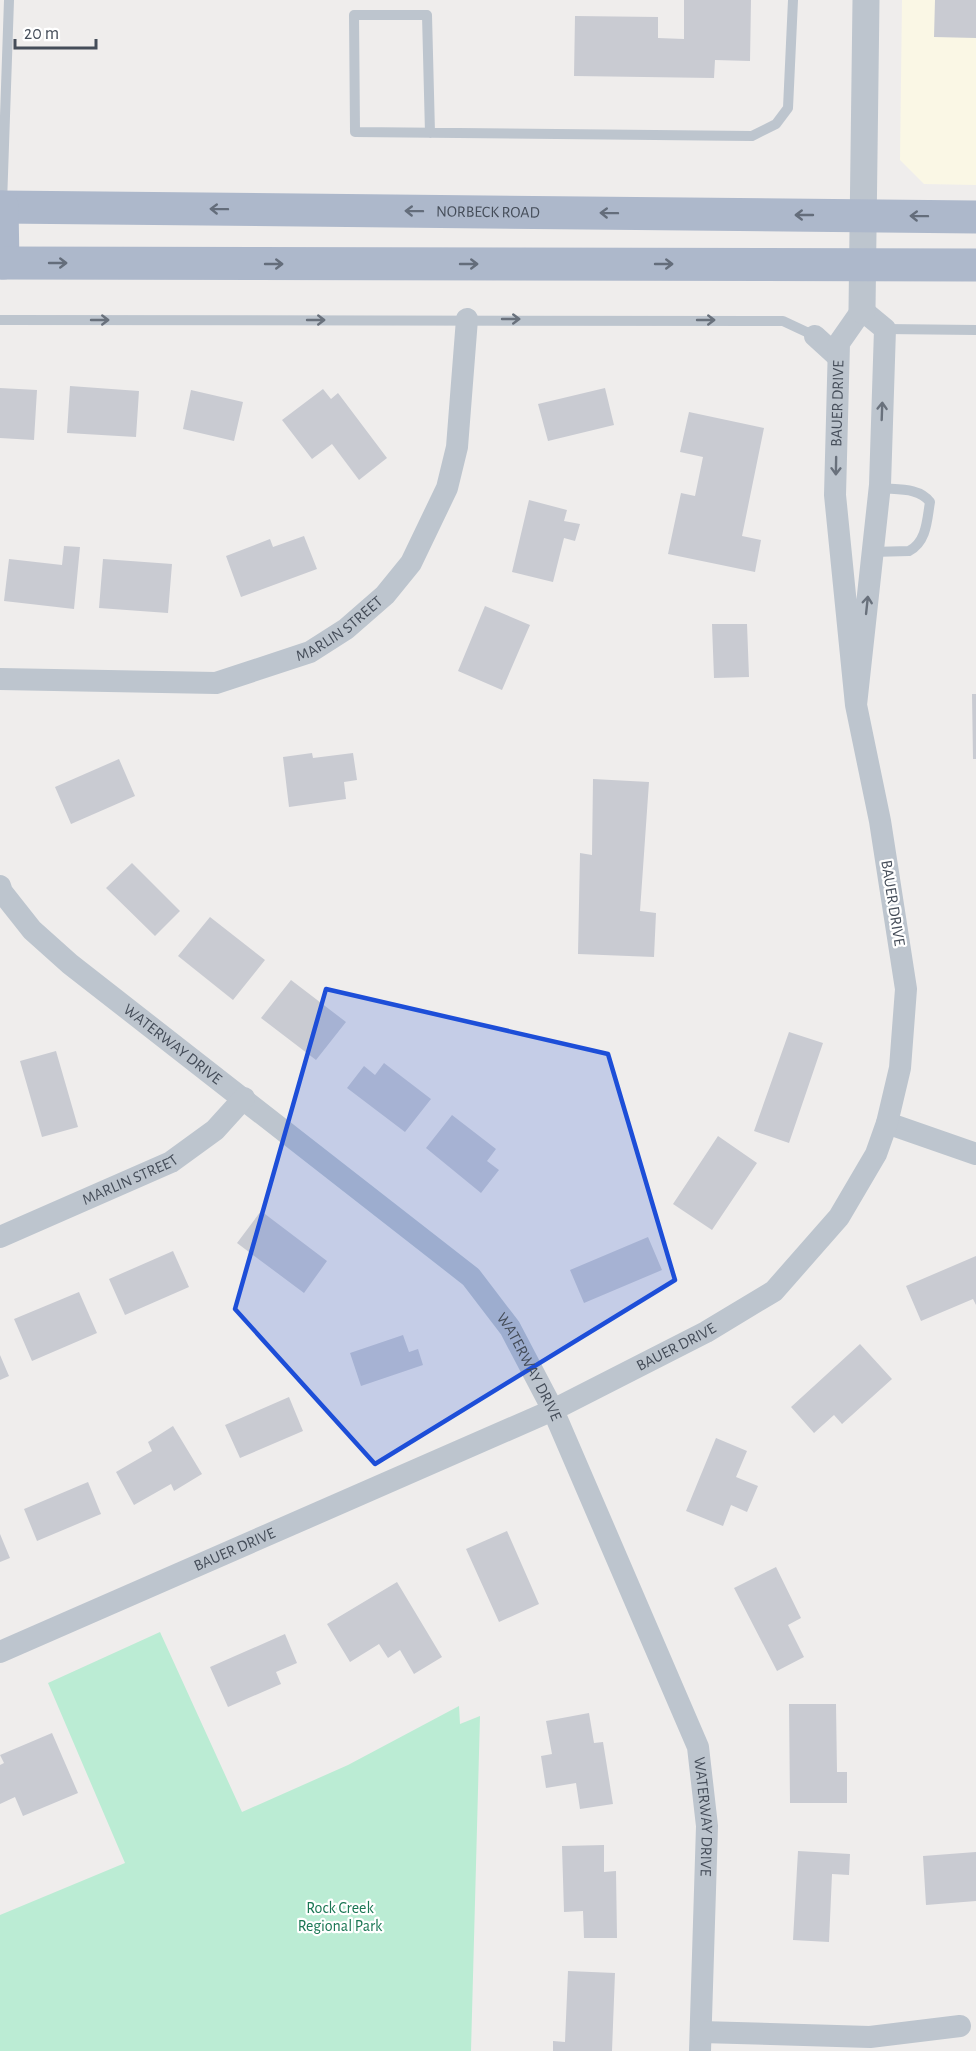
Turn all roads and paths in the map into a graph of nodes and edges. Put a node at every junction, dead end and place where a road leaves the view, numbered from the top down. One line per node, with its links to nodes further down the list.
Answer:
1 (9, 0): 5 (lane)
2 (793, 0): 4 (lane)
3 (866, 0): 6 (street)
4 (430, 133): 4 (lane)
5 (1, 207): 6 (main road, NORBECK ROAD, one-way to 5); 8 (main road)
6 (863, 216): 7 (main road, NORBECK ROAD, one-way to 6); 9 (street)
7 (976, 217)
8 (2, 263): 9 (main road, one-way to 9)
9 (863, 264): 10 (main road); 11 (street)
10 (976, 264)
11 (862, 310): 14 (street); 17 (street, BAUER DRIVE)
12 (467, 319): 13 (lane, one-way to 12); 16 (lane, one-way to 16); 20 (street, MARLIN STREET)
13 (0, 320)
14 (885, 329): 15 (lane); 18 (street, BAUER DRIVE, one-way to 14)
15 (976, 330)
16 (815, 336): 17 (street)
17 (838, 357): 21 (street, BAUER DRIVE, one-way to 21)
18 (879, 488): 19 (street, BAUER DRIVE); 19 (lane)
19 (872, 552): 21 (street, BAUER DRIVE, one-way to 19)
20 (0, 679)
21 (856, 705): 24 (street, BAUER DRIVE)
22 (0, 886): 23 (street, WATERWAY DRIVE)
23 (244, 1098): 26 (street, MARLIN STREET); 27 (street, WATERWAY DRIVE)
24 (887, 1123): 25 (street); 27 (street, BAUER DRIVE)
25 (976, 1154)
26 (0, 1237)
27 (553, 1410): 28 (street, BAUER DRIVE); 30 (street, WATERWAY DRIVE)
28 (0, 1652)
29 (960, 2026): 30 (street)
30 (700, 2042)

